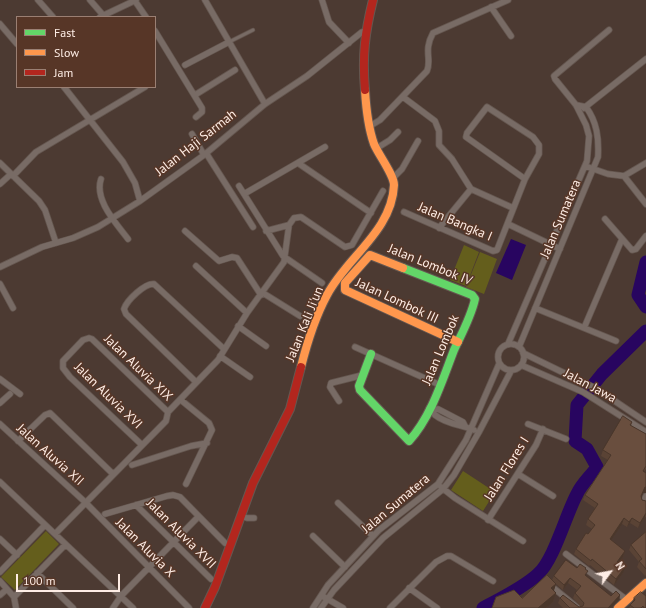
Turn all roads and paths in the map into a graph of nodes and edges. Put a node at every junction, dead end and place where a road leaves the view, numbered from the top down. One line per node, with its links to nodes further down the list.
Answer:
1 (38, 0): 9 (street)
2 (90, 0): 10 (street)
3 (136, 0): 10 (street); 11 (street)
4 (205, 0): 18 (street)
5 (322, 0): 20 (street)
6 (372, 0): 15 (street)
7 (508, 0): 8 (street)
8 (491, 7): 17 (street); 27 (street)
9 (52, 16)
10 (101, 16)
11 (145, 16)
12 (0, 24): 19 (street)
13 (253, 30): 18 (lane)
14 (610, 30): 29 (street, Jalan Sumatera)
15 (365, 31): 20 (street, Jalan Haji Sarmah); 34 (street)
16 (156, 33): 26 (street)
17 (511, 36)
18 (229, 42): 22 (street); 28 (street)
19 (16, 43)
20 (349, 43): 28 (street, Jalan Haji Sarmah)
21 (646, 59): 30 (street)
22 (185, 65)
23 (236, 70): 26 (street)
24 (65, 88): 33 (street)
25 (144, 88): 33 (street)
26 (195, 95): 32 (street)
27 (402, 97): 34 (street); 53 (street)
28 (265, 104): 40 (street, Jalan Haji Sarmah)
29 (576, 105): 30 (street); 31 (street, Jalan Sumatera)
30 (586, 107): 31 (street); 45 (street, Jalan Sumatera)
31 (579, 112): 44 (street, Jalan Sumatera)
32 (196, 117)
33 (89, 120): 46 (street); 56 (street)
34 (370, 126): 39 (street)
35 (398, 132): 39 (street)
36 (192, 134): 40 (street)
37 (418, 141): 48 (street)
38 (325, 147): 42 (street)
39 (377, 148): 48 (street)
40 (205, 154): 56 (street, Jalan Haji Sarmah); 65 (street)
41 (0, 163): 46 (street)
42 (298, 163): 55 (street); 60 (street)
43 (646, 163): 47 (street)
44 (585, 166): 45 (street); 73 (street, Jalan Sumatera)
45 (594, 169): 47 (street); 74 (street, Jalan Sumatera)
46 (12, 175): 51 (street); 72 (street)
47 (624, 176): 57 (street)
48 (393, 178): 142 (street, Jalan Kali Ji'un)
49 (525, 179): 49 (street); 58 (street)
50 (101, 180): 61 (street)
51 (0, 184)
52 (239, 186): 55 (street)
53 (471, 189): 58 (street); 66 (street)
54 (383, 191): 60 (street)
55 (244, 194): 68 (street)
56 (140, 201): 61 (street, Jalan Haji Sarmah)
57 (646, 204)
58 (513, 208): 63 (street)
59 (404, 212): 66 (street, Jalan Bangka I)
60 (371, 213): 64 (street)
61 (113, 218): 70 (street); 72 (street, Jalan Haji Sarmah)
62 (605, 219): 71 (street)
63 (508, 224): 66 (street, Jalan Bangka I); 73 (street)
64 (290, 225): 68 (street); 76 (street)
65 (253, 227)
66 (439, 228)
67 (185, 231): 81 (street)
68 (266, 231): 76 (street)
69 (646, 236): 71 (street)
70 (128, 239)
71 (622, 239): 88 (street)
72 (56, 243): 78 (street, Jalan Haji Sarmah)
73 (550, 245): 74 (street); 92 (street, Jalan Sumatera)
74 (560, 249): 84 (street, Jalan Sumatera)
75 (370, 255): 82 (street, Jalan Lombok IV); 90 (street, Jalan Lombok III)
76 (283, 256): 79 (street); 81 (street)
77 (196, 266): 85 (street)
78 (0, 267)
79 (322, 283)
80 (0, 284): 83 (street)
81 (262, 294): 85 (street); 86 (street)
82 (475, 302): 90 (street, Jalan Lombok)
83 (13, 308)
84 (535, 308): 88 (street); 95 (street, Jalan Sumatera)
85 (247, 313): 87 (street)
86 (300, 316)
87 (238, 326): 93 (street); 96 (street)
88 (584, 328): 91 (street)
89 (92, 339): 116 (street, Jalan Aluvia XIX); 127 (street, Jalan Aluvia XVI)
90 (458, 342): 107 (street, Jalan Lombok)
91 (616, 342)
92 (508, 344): 95 (street); 100 (street)
93 (266, 346)
94 (355, 347): 98 (street)
95 (519, 347): 97 (street)
96 (224, 349): 99 (street); 106 (street)
97 (523, 353): 101 (street); 108 (street, Jalan Jawa)
98 (371, 354): 103 (street); 107 (street)
99 (220, 356): 104 (street); 106 (street)
100 (499, 364): 102 (street); 120 (street, Jalan Sumatera)
101 (522, 365): 102 (street); 111 (street, Jalan Jawa)
102 (510, 371): 122 (street, Jalan Sumatera)
103 (363, 375): 113 (street); 115 (street, Jalan Lombok)
104 (250, 377)
105 (0, 380): 110 (street)
106 (196, 382): 112 (street)
107 (440, 385): 115 (street, Jalan Lombok)
108 (600, 390): 111 (street); 117 (street, Jalan Jawa)
109 (10, 394): 114 (street)
110 (20, 394)
111 (596, 399): 123 (street, Jalan Jawa)
112 (181, 400): 116 (street); 126 (street)
113 (339, 401)
114 (0, 403)
115 (431, 409): 120 (street)
116 (168, 412): 127 (street)
117 (646, 422)
118 (0, 424): 125 (street, Jalan Aluvia XII)
119 (528, 424): 121 (street, Jalan Flores I)
120 (472, 429): 122 (street); 133 (street, Jalan Sumatera)
121 (543, 429): 124 (street, Jalan Flores I); 130 (street, Jalan Flores I)
122 (479, 432): 134 (street, Jalan Sumatera)
123 (646, 432)
124 (566, 439)
125 (18, 442): 129 (street); 137 (street, Jalan Aluvia XII)
126 (207, 443): 128 (street); 132 (street)
127 (142, 445): 129 (street)
128 (132, 466)
129 (113, 474): 137 (street)
130 (518, 474): 135 (street); 145 (street, Jalan Flores I)
131 (0, 482): 146 (street)
132 (186, 484)
133 (438, 484): 134 (street); 149 (street, Jalan Sumatera)
134 (443, 489): 145 (street); 172 (street, Jalan Sumatera)
135 (553, 496)
136 (646, 496): 139 (street)
137 (85, 502): 147 (street); 158 (street, Jalan Aluvia X)
138 (338, 503): 149 (street)
139 (643, 503)
140 (136, 505): 141 (street); 143 (street); 152 (street, Jalan Aluvia XVII)
141 (105, 514)
142 (241, 516): 144 (street); 179 (street, Jalan Kali Ji'un)
143 (198, 517): 152 (street); 153 (street)
144 (254, 518)
145 (488, 520): 151 (street)
146 (45, 526): 147 (street); 156 (street)
147 (55, 534): 154 (street)
148 (313, 536): 157 (street)
149 (373, 536): 157 (street, Jalan Sumatera)
150 (0, 539): 156 (street)
151 (523, 540)
152 (174, 542): 158 (street); 161 (street, Jalan Aluvia XVII)
153 (225, 543)
154 (65, 545): 160 (street); 170 (street)
155 (566, 554): 173 (street)
156 (17, 555): 159 (street)
157 (345, 566): 168 (street, Jalan Sumatera)
158 (149, 567): 170 (street); 178 (street, Jalan Aluvia X)
159 (0, 572)
160 (37, 573): 171 (street); 175 (street)
161 (211, 579)
162 (493, 581): 166 (street)
163 (548, 583): 185 (street)
164 (646, 583): 173 (street)
165 (1, 584): 167 (street)
166 (409, 588): 183 (street); 184 (street)
167 (7, 589): 169 (street); 171 (street)
168 (321, 594): 172 (street); 180 (street, Jalan Sumatera)
169 (0, 595)
170 (121, 596): 176 (street); 177 (street)
171 (14, 597): 174 (street)
172 (327, 598): 181 (street, Jalan Sumatera); 182 (street)
173 (627, 600): 186 (street)
174 (16, 608)
175 (73, 608)
176 (113, 608)
177 (134, 608)
178 (189, 608)
179 (205, 608)
180 (313, 608)
181 (321, 608)
182 (343, 608)
183 (390, 608)
184 (438, 608)
185 (578, 608)
186 (618, 608)

